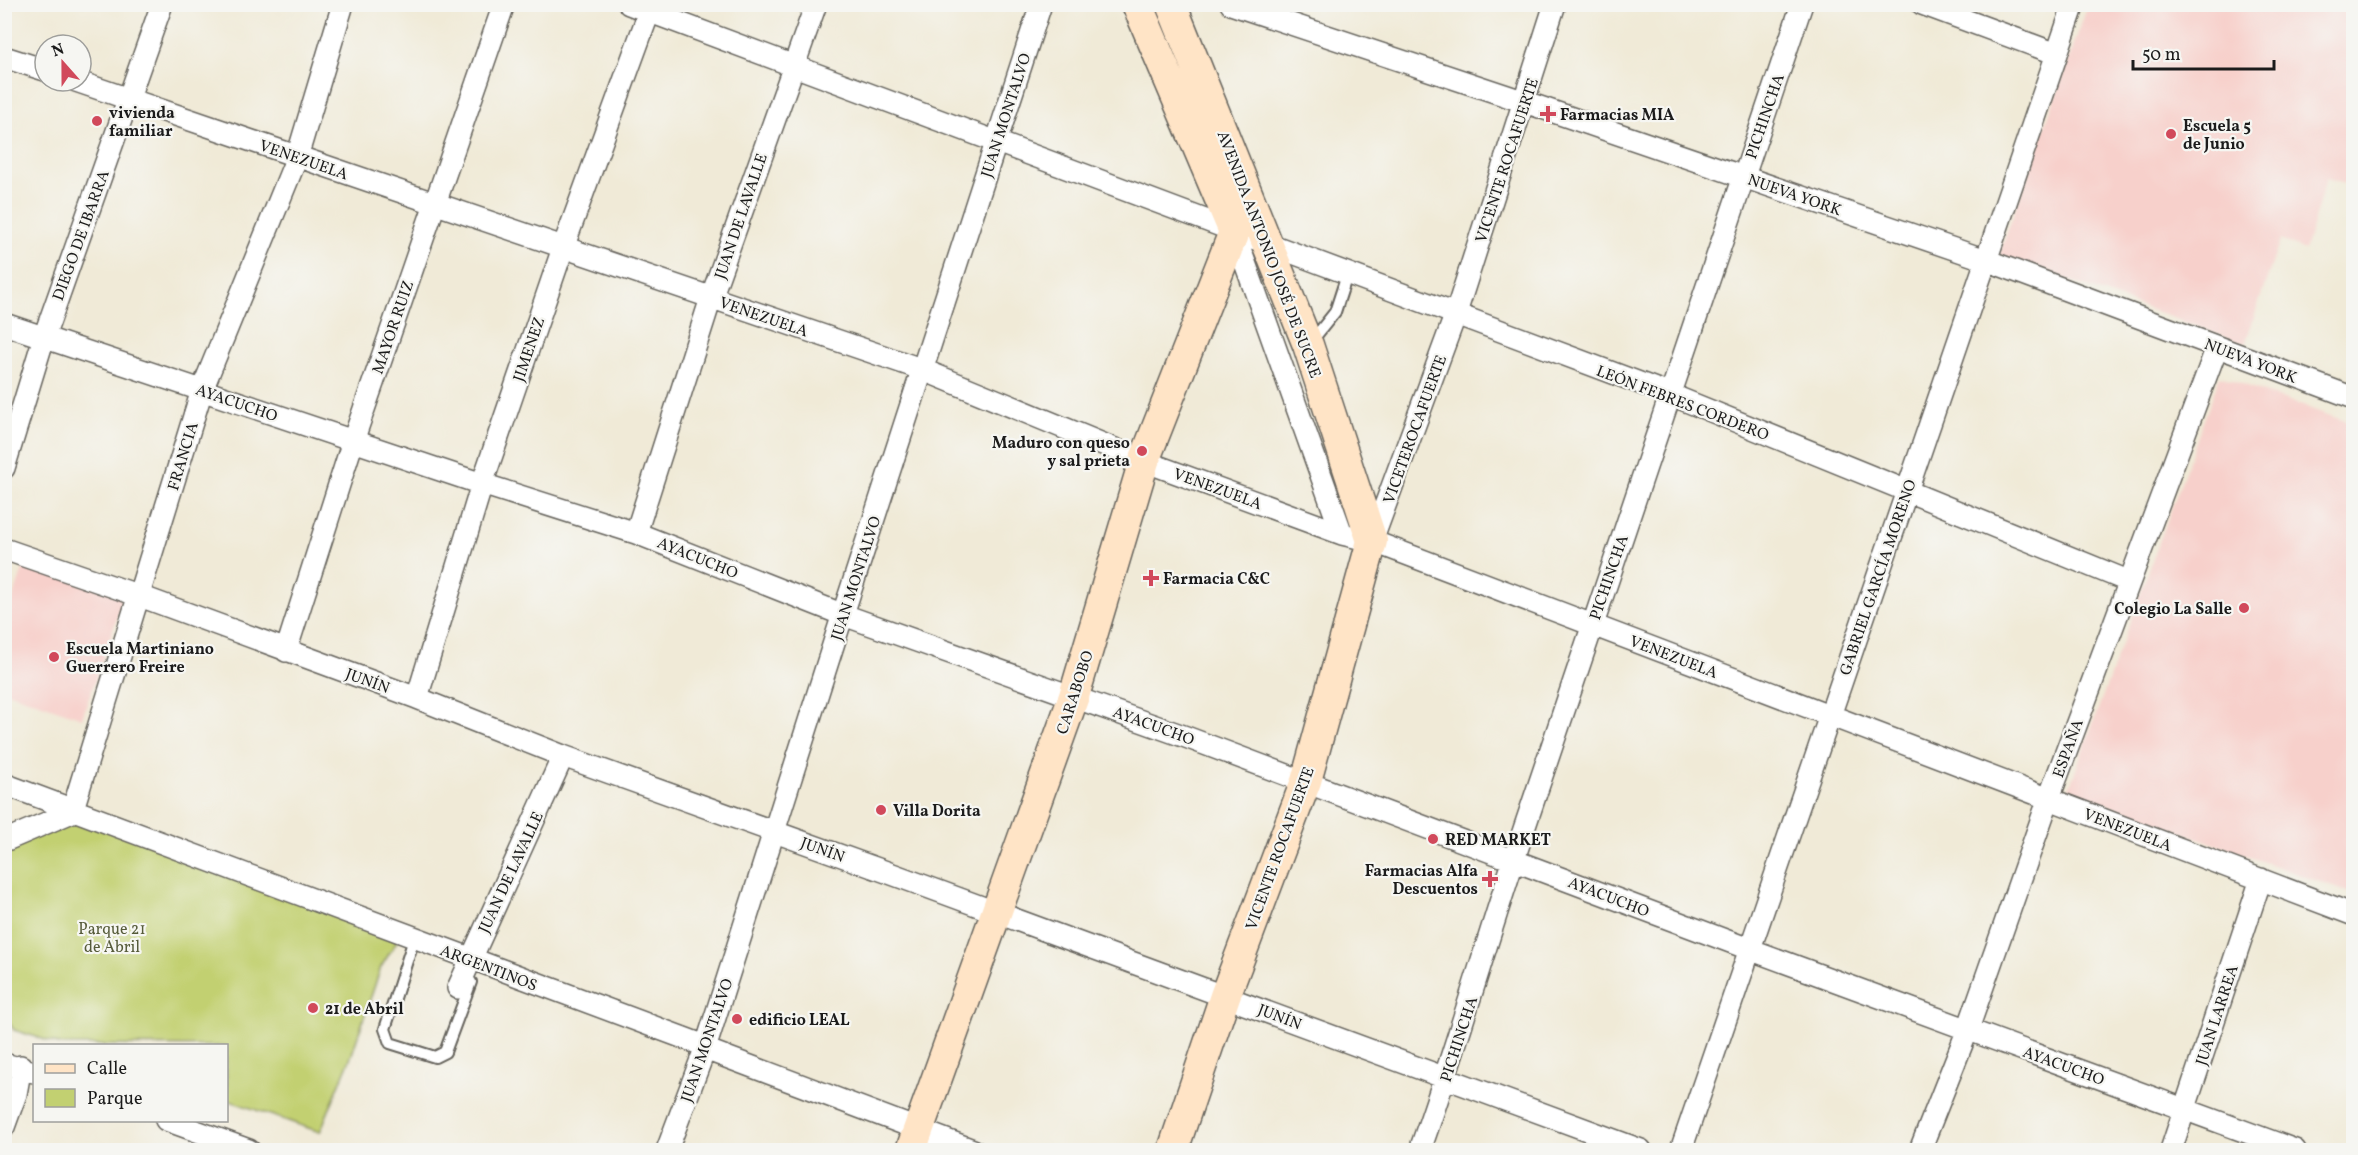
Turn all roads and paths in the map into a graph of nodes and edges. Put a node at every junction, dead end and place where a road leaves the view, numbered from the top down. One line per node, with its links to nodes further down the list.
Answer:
1 (162, 4): 20 (street, DIEGO DE IBARRA)
2 (343, 4): 23 (street, FRANCIA)
3 (504, 4): 25 (street, MAYOR RUIZ)
4 (629, 4): 14 (street, LEÓN FEBRES CORDERO)
5 (816, 4): 18 (street, JUAN DE LAVALLE)
6 (1041, 4): 22 (street, JUAN MONTALVO)
7 (1137, 4): 26 (main road, AVENIDA ANTONIO JOSÉ DE SUCRE)
8 (1171, 4): 27 (main road, AVENIDA ANTONIO JOSÉ DE SUCRE)
9 (1231, 4): 21 (street, NUEVA YORK)
10 (1555, 4): 21 (street, VICENTE ROCAFUERTE)
11 (1802, 4): 24 (street, PICHINCHA)
12 (1922, 4): 15 (street)
13 (2074, 4): 15 (street, GABRIEL GARCÍA MORENO)
14 (650, 8): 18 (street, LEÓN FEBRES CORDERO); 28 (street, JIMENEZ)
15 (2057, 54): 29 (street, GABRIEL GARCÍA MORENO)
16 (4, 57): 17 (street)
17 (33, 66)
18 (793, 66): 22 (street, LEÓN FEBRES CORDERO); 31 (street, JUAN DE LAVALLE)
19 (93, 87): 20 (street, VENEZUELA)
20 (128, 99): 23 (street, VENEZUELA); 34 (street, DIEGO DE IBARRA)
21 (1525, 102): 24 (street, NUEVA YORK); 32 (street, VICENTE ROCAFUERTE)
22 (995, 142): 26 (street, LEÓN FEBRES CORDERO); 37 (street, JUAN MONTALVO)
23 (297, 157): 25 (street, VENEZUELA); 38 (street, FRANCIA)
24 (1743, 176): 29 (street, NUEVA YORK); 39 (street, PICHINCHA)
25 (435, 204): 28 (street, VENEZUELA); 41 (street, MAYOR RUIZ)
26 (1234, 232): 27 (street, LEÓN FEBRES CORDERO); 42 (main road, CARABOBO); 47 (street, AVENIDA ANTONIO JOSÉ DE SUCRE)
27 (1270, 246): 30 (street, LEÓN FEBRES CORDERO); 35 (main road, AVENIDA ANTONIO JOSÉ DE SUCRE)
28 (562, 248): 31 (street, VENEZUELA); 44 (street, JIMENEZ)
29 (1986, 260): 36 (street, NUEVA YORK); 45 (street, GABRIEL GARCÍA MORENO)
30 (1347, 275): 32 (street, LEÓN FEBRES CORDERO); 35 (lane)
31 (711, 298): 37 (street, VENEZUELA); 46 (street, JUAN DE LAVALLE)
32 (1455, 316): 39 (street, LEÓN FEBRES CORDERO); 48 (street, VICETEROCAFUERTE)
33 (4, 324): 34 (street, AYACUCHO)
34 (44, 337): 38 (street, AYACUCHO); 43 (street, DIEGO DE IBARRA)
35 (1308, 345): 48 (main road, AVENIDA ANTONIO JOSÉ DE SUCRE)
36 (2217, 346): 40 (street, NUEVA YORK); 50 (street, ESPAÑA)
37 (924, 370): 42 (street, VENEZUELA); 52 (street, JUAN MONTALVO)
38 (202, 390): 41 (street, AYACUCHO); 51 (street, FRANCIA)
39 (1669, 394): 45 (street, LEÓN FEBRES CORDERO); 53 (street, PICHINCHA)
40 (2354, 398)
41 (353, 441): 44 (street, AYACUCHO); 54 (street, MAYOR RUIZ)
42 (1144, 460): 47 (street, VENEZUELA); 55 (main road, CARABOBO)
43 (4, 468)
44 (482, 484): 46 (street, AYACUCHO); 56 (street, JIMENEZ)
45 (1906, 492): 50 (street, LEÓN FEBRES CORDERO); 57 (street, GABRIEL GARCÍA MORENO)
46 (636, 533): 52 (street, AYACUCHO)
47 (1342, 534): 48 (street, VENEZUELA)
48 (1372, 541): 53 (street, VENEZUELA); 59 (main road, VICENTE ROCAFUERTE)
49 (4, 549): 51 (street, JUNÍN)
50 (2128, 581): 61 (street, ESPAÑA)
51 (140, 596): 54 (street, JUNÍN); 62 (street, FRANCIA)
52 (843, 614): 55 (street, AYACUCHO); 63 (street, JUAN MONTALVO)
53 (1593, 624): 57 (street, VENEZUELA); 65 (street, PICHINCHA)
54 (286, 651): 56 (street, JUNÍN)
55 (1074, 696): 59 (street, AYACUCHO); 67 (main road, CARABOBO)
56 (417, 698): 58 (street, JUNÍN)
57 (1830, 716): 61 (street, VENEZUELA); 70 (street, GABRIEL GARCÍA MORENO)
58 (563, 756): 63 (street, JUNÍN); 71 (street, JUAN DE LAVALLE)
59 (1306, 781): 65 (street, AYACUCHO); 73 (main road, VICENTE ROCAFUERTE)
60 (4, 784): 62 (street, ARGENTINOS)
61 (2049, 798): 66 (street, VENEZUELA); 74 (street, ESPAÑA)
62 (72, 812): 64 (street); 69 (street, ARGENTINOS)
63 (774, 831): 67 (street, JUNÍN); 75 (street, JUAN MONTALVO)
64 (4, 842)
65 (1514, 861): 70 (street, AYACUCHO); 77 (street, PICHINCHA)
66 (2262, 879): 68 (street, VENEZUELA); 78 (street, JUAN LARREA)
67 (996, 914): 73 (street, JUNÍN); 81 (main road, CARABOBO)
68 (2354, 915)
69 (414, 939): 71 (street, ARGENTINOS); 71 (lane)
70 (1749, 949): 74 (street, AYACUCHO); 88 (street, GABRIEL GARCÍA MORENO)
71 (474, 961): 72 (street, JUAN DE LAVALLE); 75 (street, ARGENTINOS)
72 (459, 988)
73 (1225, 996): 77 (street, JUNÍN); 85 (main road, VICENTE ROCAFUERTE)
74 (1968, 1029): 78 (street, AYACUCHO); 89 (street, ESPAÑA)
75 (705, 1049): 81 (street, ARGENTINOS); 83 (street, JUAN MONTALVO)
76 (20, 1067): 80 (street)
77 (1446, 1078): 86 (street, PICHINCHA); 87 (street, JUNÍN)
78 (2185, 1110): 90 (street, JUAN LARREA); 91 (street, AYACUCHO)
79 (172, 1122): 82 (street)
80 (4, 1127)
81 (914, 1140): 84 (street, ARGENTINOS)
82 (249, 1150)
83 (667, 1150)
84 (974, 1150)
85 (1173, 1150)
86 (1420, 1150)
87 (1641, 1150)
88 (1682, 1150)
89 (1920, 1150)
90 (2171, 1150)
91 (2295, 1150)

